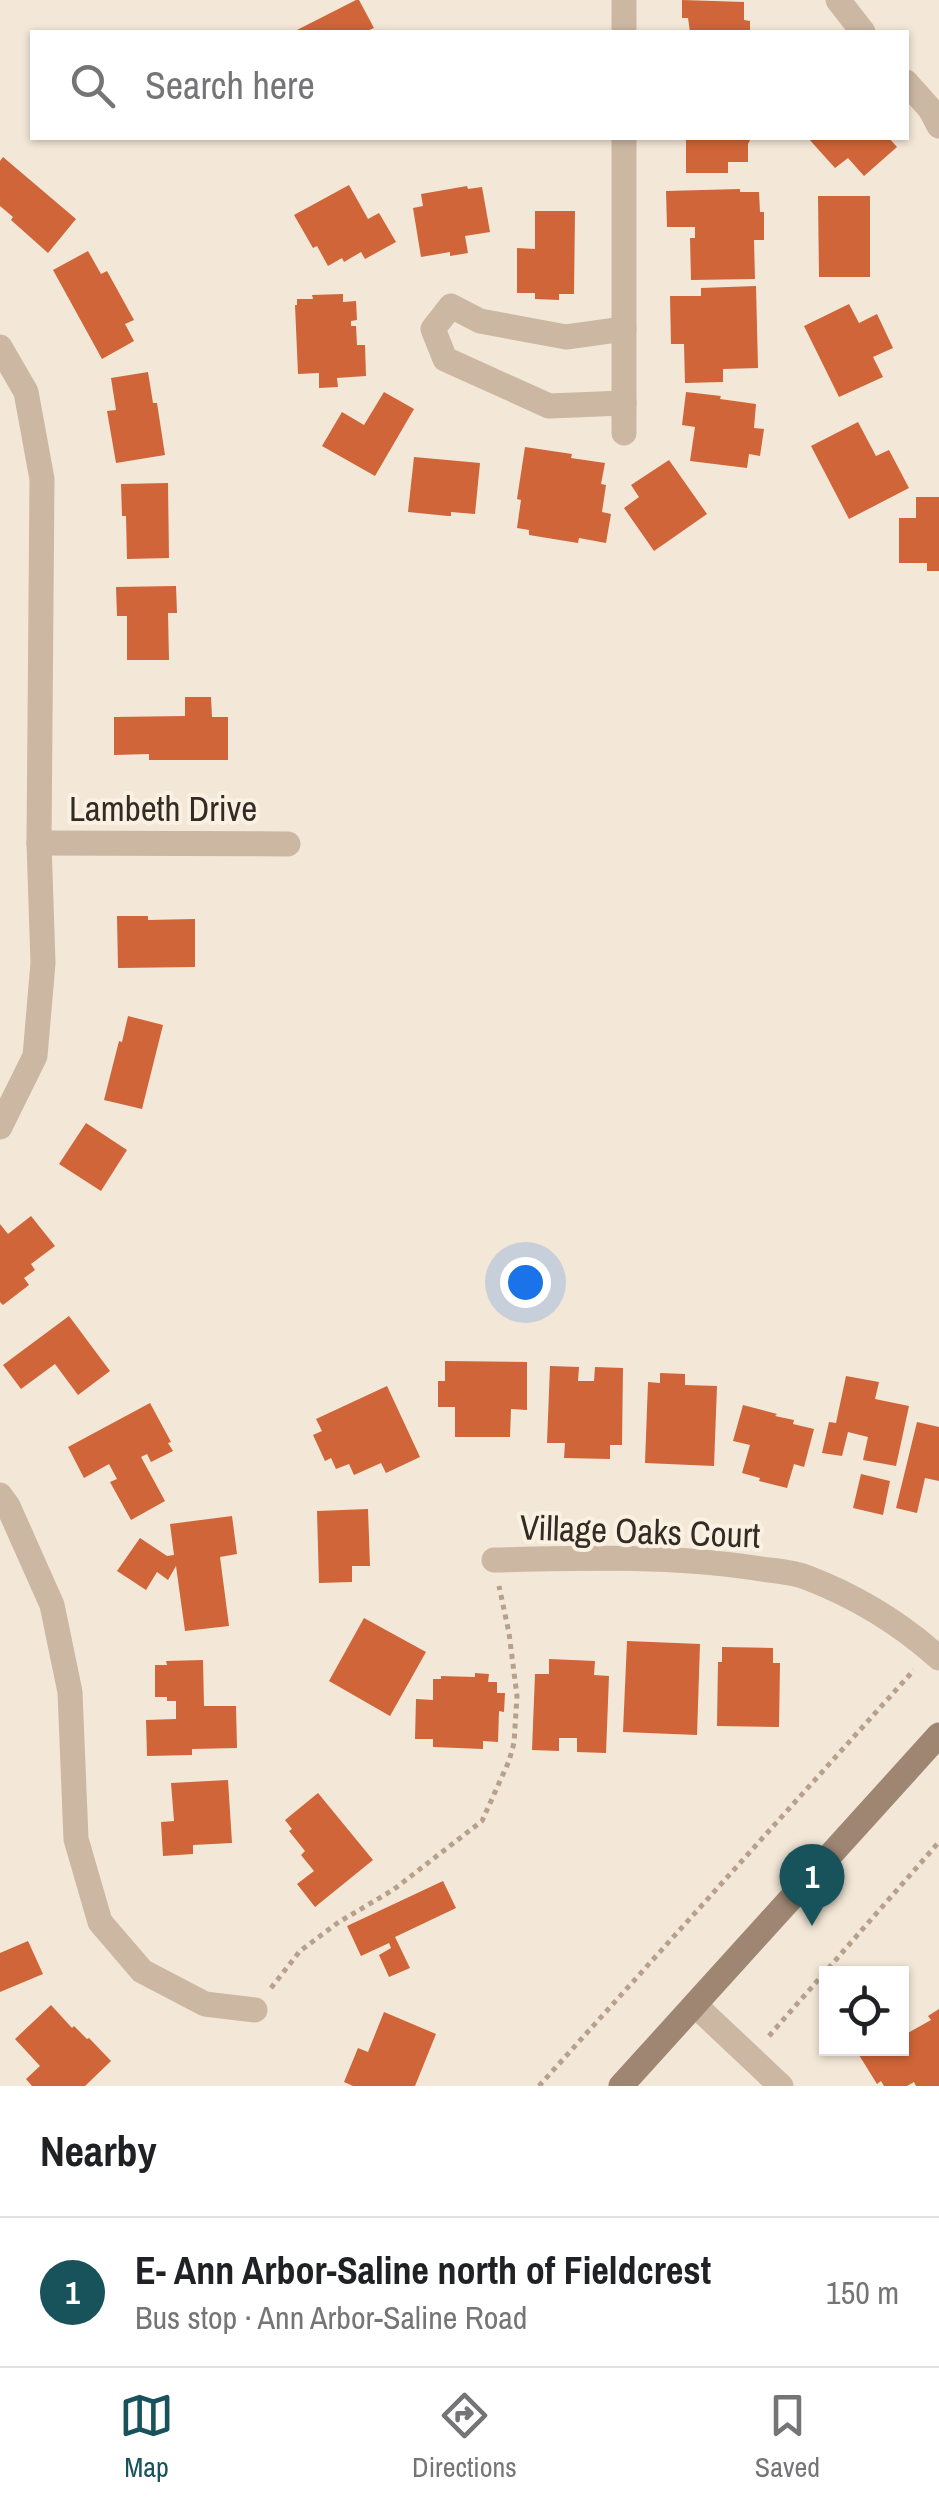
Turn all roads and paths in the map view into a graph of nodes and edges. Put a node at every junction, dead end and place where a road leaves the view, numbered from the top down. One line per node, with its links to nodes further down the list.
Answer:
1 (624, 0): 3 (street)
2 (838, 0): 4 (street)
3 (624, 30)
4 (861, 30)
5 (909, 85): 6 (street)
6 (939, 126)
7 (624, 140): 8 (street)
8 (624, 330): 10 (street); 10 (street)
9 (0, 347): 12 (street)
10 (624, 402): 11 (street)
11 (624, 432)
12 (38, 843): 13 (street, Lambeth Drive); 14 (street)
13 (288, 844)
14 (0, 1127)
15 (0, 1495): 22 (street)
16 (494, 1560): 17 (street, Village Oaks Court); 22 (path)
17 (939, 1658)
18 (906, 1679): 24 (path)
19 (939, 1736): 21 (main road)
20 (939, 1842): 23 (path)
21 (694, 2006): 25 (main road); 26 (street)
22 (255, 2010)
23 (772, 2032)
24 (539, 2086)
25 (621, 2086)
26 (780, 2086)

